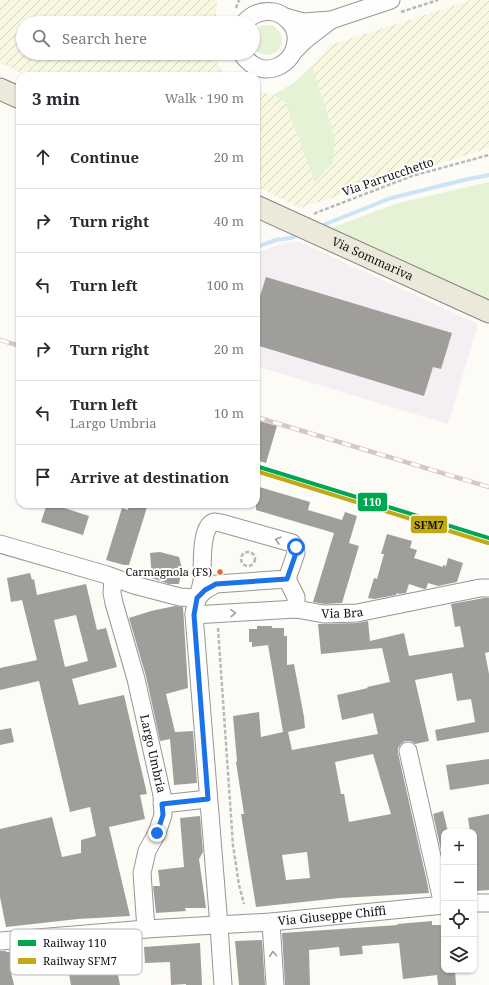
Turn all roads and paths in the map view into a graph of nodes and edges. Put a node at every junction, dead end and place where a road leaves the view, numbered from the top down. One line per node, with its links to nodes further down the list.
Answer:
1 (250, 0): 6 (street)
2 (262, 0): 5 (street)
3 (438, 0): 4 (path)
4 (396, 6): 8 (street)
5 (281, 15): 7 (street); 8 (street); 9 (street)
6 (246, 16)
7 (252, 16)
8 (331, 20): 9 (street)
9 (294, 51): 10 (street)
10 (247, 60)
11 (0, 89): 12 (main road)
12 (16, 96)
13 (489, 155): 15 (path, Via Parrucchetto)
14 (260, 208): 15 (main road, Via Sommariva)
15 (306, 229): 16 (main road, Via Sommariva)
16 (489, 312)
17 (0, 544): 20 (street)
18 (249, 546): 19 (path)
19 (249, 552): 19 (path)
20 (113, 578): 23 (street); 29 (street, Largo Umbria)
21 (287, 579): 23 (street); 23 (street, one-way to 23); 24 (street)
22 (489, 588): 24 (street, Via Bra)
23 (197, 598): 26 (street)
24 (296, 609): 25 (street, Via Bra, one-way to 24)
25 (217, 614): 26 (street, Via Bra); 33 (path)
26 (194, 615): 28 (street)
27 (408, 750): 30 (street)
28 (208, 799): 29 (street); 36 (street)
29 (162, 804): 38 (street, Largo Umbria)
30 (443, 901)
31 (477, 903): 32 (street)
32 (489, 903)
33 (244, 904)
34 (441, 905): 35 (street, Via Giuseppe Chiffi)
35 (271, 922): 36 (street, Via Giuseppe Chiffi); 42 (street, one-way to 35)
36 (219, 926): 38 (street, Via Giuseppe Chiffi); 41 (street)
37 (142, 929): 38 (street, Via Giuseppe Chiffi)
38 (146, 929)
39 (10, 938): 40 (street, Via Giuseppe Chiffi)
40 (0, 939)
41 (222, 985)
42 (275, 985)

